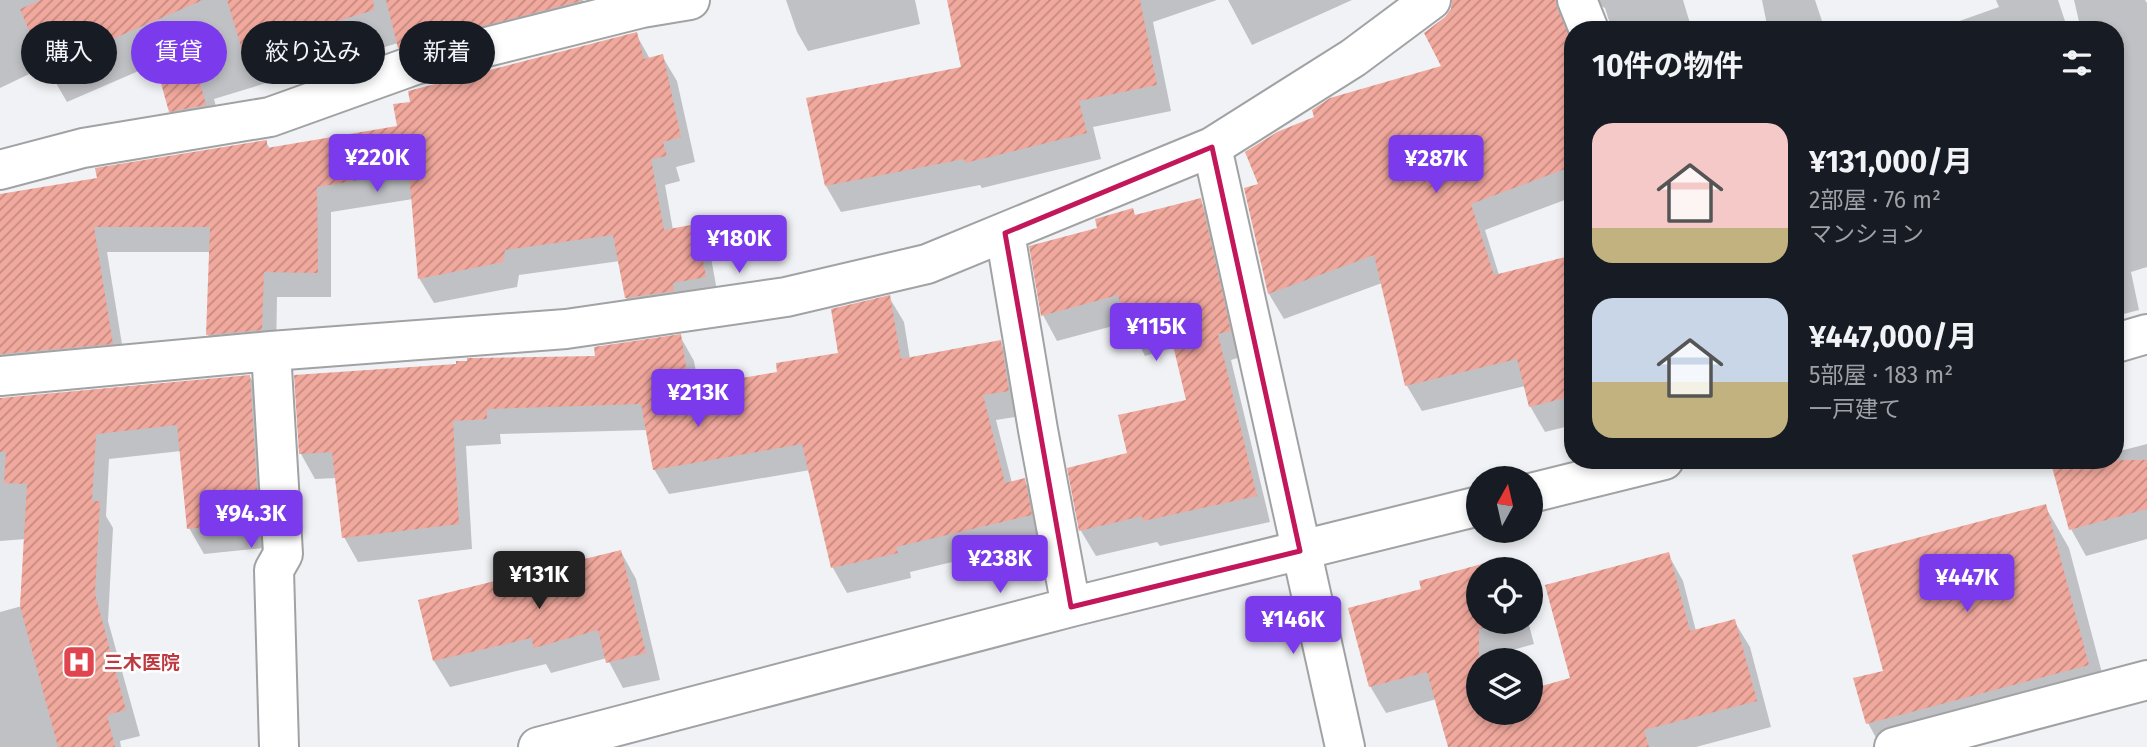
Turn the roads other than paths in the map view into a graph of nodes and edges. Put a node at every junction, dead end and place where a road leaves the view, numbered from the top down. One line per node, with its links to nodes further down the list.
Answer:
1 (690, 0): 6 (street)
2 (1431, 0): 5 (street)
3 (1577, 0): 4 (street)
4 (1585, 21)
5 (1212, 147): 7 (street); 15 (street)
6 (0, 170)
7 (1005, 233): 10 (street); 16 (street)
8 (2147, 334): 9 (street)
9 (2124, 341)
10 (271, 351): 11 (street); 18 (street)
11 (0, 376)
12 (1628, 469): 13 (street)
13 (1544, 490)
14 (1466, 509): 15 (street)
15 (1300, 551): 16 (street); 20 (street)
16 (1071, 607): 19 (street)
17 (2147, 681): 21 (street)
18 (279, 747)
19 (538, 747)
20 (1345, 747)
21 (1894, 747)

